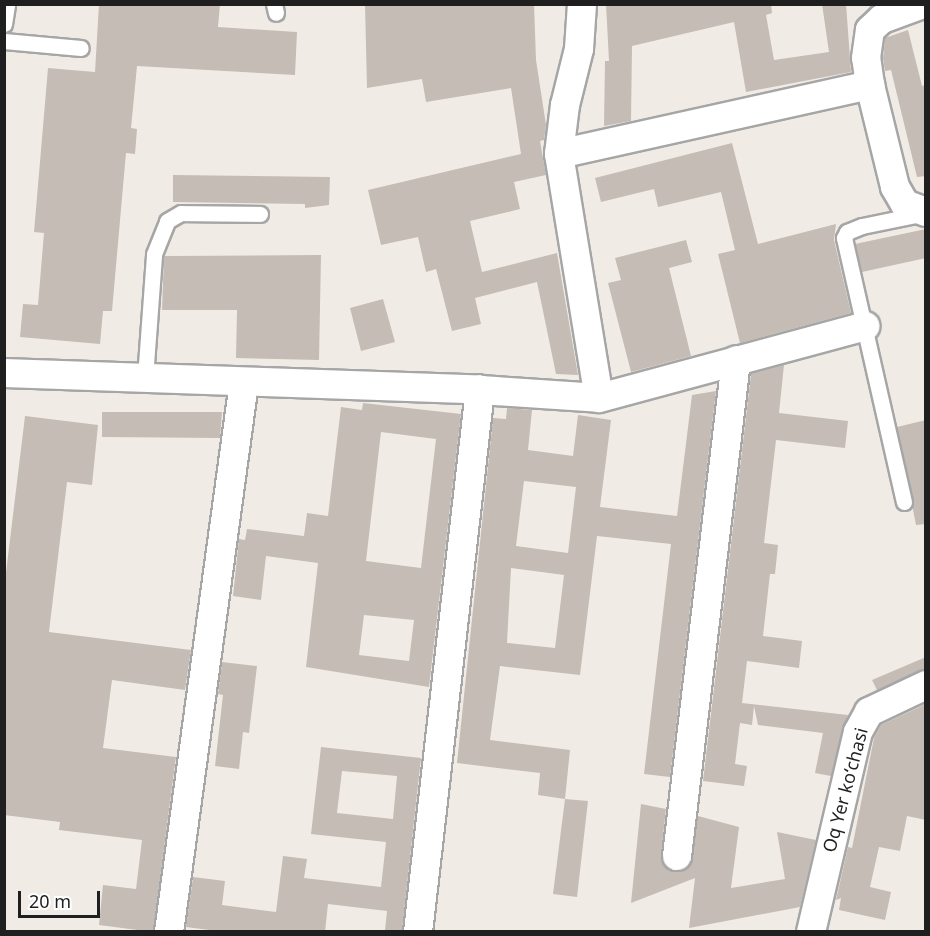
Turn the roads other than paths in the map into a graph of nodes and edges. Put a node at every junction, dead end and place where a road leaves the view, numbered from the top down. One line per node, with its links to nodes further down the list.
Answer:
1 (7, 4): 4 (lane)
2 (582, 4): 8 (street)
3 (923, 4): 7 (street)
4 (4, 24)
5 (4, 41): 6 (lane)
6 (81, 48)
7 (870, 85): 8 (street); 9 (street)
8 (559, 154): 17 (street)
9 (924, 213): 11 (lane)
10 (260, 214): 14 (lane)
11 (866, 326): 12 (street); 18 (lane)
12 (736, 360): 17 (street); 20 (street)
13 (4, 373): 14 (street)
14 (145, 378): 15 (street)
15 (244, 382): 16 (street); 21 (street)
16 (480, 390): 17 (street); 22 (street)
17 (599, 398)
18 (904, 502)
19 (926, 685): 23 (street, Oq Yer koʻchasi)
20 (677, 856)
21 (169, 932)
22 (418, 932)
23 (811, 932)

